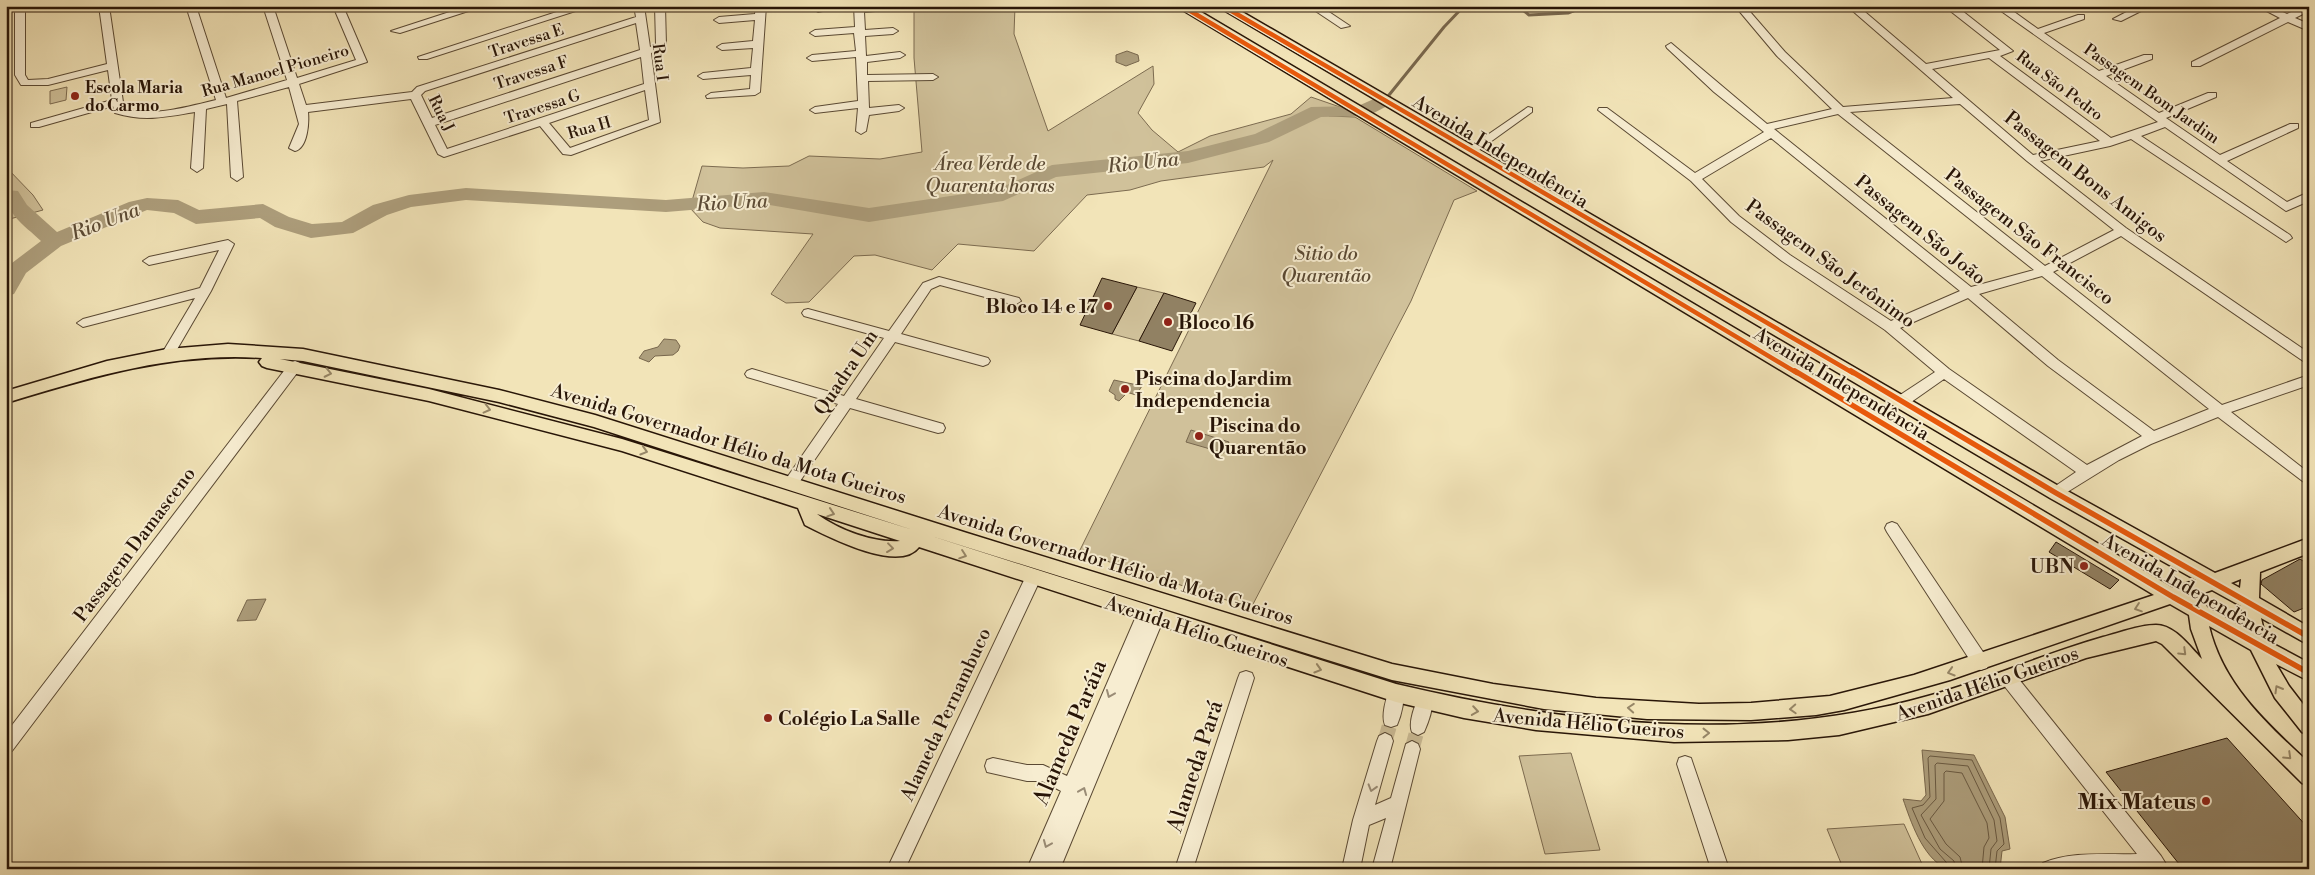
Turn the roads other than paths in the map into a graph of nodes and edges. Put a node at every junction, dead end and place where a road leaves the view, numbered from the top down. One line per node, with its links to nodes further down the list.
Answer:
1 (20, 6): 49 (street)
2 (104, 6): 49 (street)
3 (191, 6): 64 (street)
4 (268, 6): 56 (street)
5 (338, 6): 56 (street, Rua Manoel Pioneiro)
6 (479, 6): 33 (street)
7 (586, 6): 44 (street)
8 (639, 6): 29 (street, Rua I)
9 (660, 6): 41 (street)
10 (761, 6): 25 (street)
11 (840, 6): 24 (street)
12 (897, 6): 23 (street)
13 (1182, 6): 127 (main road, Avenida Independência)
14 (1223, 6): 84 (main road, Avenida Independência)
15 (1313, 6): 31 (street)
16 (1740, 6): 72 (street, Passagem São Francisco)
17 (1852, 6): 50 (street, Passagem Bons Amigos)
18 (1949, 6): 42 (street)
19 (1999, 6): 36 (street, Passagem Bom Jardim)
20 (2146, 6): 28 (street)
21 (2262, 6): 27 (street)
22 (2309, 7): 27 (street)
23 (860, 8): 35 (street)
24 (818, 9)
25 (760, 17): 30 (street); 38 (street)
26 (2081, 17): 36 (street)
27 (2288, 18): 32 (street); 48 (street)
28 (2118, 19)
29 (640, 20): 41 (street, Rua I); 59 (street, Travessa E)
30 (720, 20)
31 (1345, 26)
32 (2309, 28)
33 (396, 31)
34 (893, 31): 35 (street)
35 (859, 32): 37 (street); 45 (street)
36 (2038, 32): 52 (street, Passagem Bom Jardim)
37 (815, 33)
38 (759, 44): 40 (street); 51 (street)
39 (1672, 46): 80 (street, Passagem São João)
40 (722, 47)
41 (644, 52): 58 (street, Rua I); 75 (street, Travessa F)
42 (1991, 54): 50 (street); 82 (street, Rua São Pedro)
43 (900, 55): 45 (street)
44 (423, 56)
45 (862, 56): 47 (street); 57 (street)
46 (2148, 57): 52 (street)
47 (812, 58)
48 (2196, 64)
49 (113, 66): 63 (street)
50 (1924, 67): 62 (street, Passagem Bons Amigos)
51 (757, 71): 53 (street); 61 (street)
52 (2098, 75): 73 (street, Passagem Bom Jardim)
53 (703, 76)
54 (933, 77): 57 (street)
55 (902, 80): 57 (street)
56 (294, 82): 64 (street, Rua Manoel Pioneiro); 68 (street)
57 (863, 82): 65 (street)
58 (648, 86): 74 (street, Rua I); 76 (street, Travessa G)
59 (418, 92): 68 (street, Travessa E); 75 (street, Rua J)
60 (2212, 95): 73 (street)
61 (711, 96)
62 (1964, 100): 72 (street); 86 (street, Passagem Bons Amigos)
63 (117, 102): 67 (street, Rua Manoel Pioneiro); 77 (street)
64 (227, 102): 67 (street, Rua Manoel Pioneiro); 89 (street)
65 (863, 108): 66 (street); 69 (street); 79 (street)
66 (898, 108)
67 (201, 109): 88 (street)
68 (302, 109): 83 (street)
69 (815, 110)
70 (1528, 110): 84 (street)
71 (1603, 110): 90 (street, Passagem São Jerônimo)
72 (1840, 110): 80 (street); 95 (street, Passagem São Francisco)
73 (2161, 120): 81 (street); 87 (street, Passagem Bom Jardim)
74 (654, 122): 76 (street, Rua H)
75 (429, 123): 85 (street, Rua J)
76 (544, 123): 85 (street, Travessa G)
77 (35, 125)
78 (2294, 126): 87 (street, Passagem Bom Jardim)
79 (861, 131)
80 (1768, 131): 90 (street); 97 (street, Passagem São João)
81 (2133, 136): 82 (street); 93 (street)
82 (2110, 143): 86 (street)
83 (295, 148)
84 (1471, 151): 111 (main road, Avenida Independência)
85 (444, 154)
86 (2031, 159): 92 (street, Passagem Bons Amigos)
87 (2219, 160): 91 (street)
88 (197, 168)
89 (237, 177)
90 (1695, 178): 101 (street, Passagem São Jerônimo)
91 (2309, 196)
92 (2122, 231): 95 (street); 104 (street, Passagem Bons Amigos)
93 (2286, 238)
94 (149, 261): 96 (street)
95 (2045, 271): 97 (street); 114 (street, Passagem São Francisco)
96 (205, 291): 100 (street); 103 (street)
97 (1970, 292): 101 (street); 116 (street, Passagem São João)
98 (1014, 301): 102 (street, Quadra Um)
99 (808, 313): 102 (street)
100 (83, 323)
101 (1890, 327): 107 (street, Passagem São Jerônimo)
102 (893, 336): 105 (street); 112 (street, Quadra Um)
103 (167, 355): 110 (main road, Avenida Governador Hélio da Mota Gueiros); 119 (main road, Avenida Governador Hélio da Mota Gueiros)
104 (2309, 360)
105 (983, 361)
106 (294, 366): 113 (main road, Avenida Governador Hélio da Mota Gueiros); 122 (main road, Avenida Governador Hélio da Mota Gueiros, one-way to 122); 144 (street, Passagem Damasceno)
107 (1944, 372): 111 (street); 117 (street, Passagem São Jerônimo)
108 (752, 374): 112 (street)
109 (2309, 380): 114 (street)
110 (6, 397)
111 (1902, 401): 120 (main road, Avenida Independência)
112 (848, 402): 115 (street); 119 (street, Quadra Um)
113 (6, 406)
114 (2221, 411): 116 (street); 118 (street, Passagem São Francisco)
115 (938, 428)
116 (2152, 437): 117 (street)
117 (2085, 471): 120 (street)
118 (2309, 481)
119 (790, 483): 122 (main road, Avenida Governador Hélio da Mota Gueiros)
120 (2056, 493): 126 (main road, Avenida Independência)
121 (1892, 528): 133 (street)
122 (921, 533): 125 (main road, Avenida Hélio Gueiros, one-way to 125); 133 (main road, Avenida Governador Hélio da Mota Gueiros, one-way to 122)
123 (2309, 545): 124 (main road)
124 (2258, 566): 126 (main road); 128 (main road)
125 (1033, 578): 130 (main road, Avenida Hélio Gueiros); 153 (street, Alameda Pernambuco)
126 (2208, 585): 127 (main road, Avenida Governador Hélio da Mota Gueiros); 128 (main road, Avenida Independência); 129 (main road)
127 (2173, 597): 129 (main road, Avenida Independência); 133 (main road, Avenida Governador Hélio da Mota Gueiros, one-way to 133)
128 (2250, 602): 131 (main road, Avenida Independência); 132 (main road)
129 (2197, 611): 132 (main road, Avenida Independência); 139 (main road)
130 (1150, 616): 137 (main road, Avenida Hélio Gueiros, one-way to 137); 149 (street, Alameda Paráia, one-way to 149); 155 (street, one-way to 130)
131 (2309, 637)
132 (2259, 645): 134 (main road, Avenida Independência); 141 (main road, one-way to 132)
133 (1981, 663)
134 (2309, 673)
135 (1246, 678): 156 (street, Alameda Pará)
136 (2008, 678): 138 (main road, Avenida Hélio Gueiros, one-way to 136); 139 (main road, Avenida Hélio Gueiros, one-way to 139); 152 (street)
137 (1396, 694): 138 (main road, Avenida Hélio Gueiros); 140 (street)
138 (1425, 701): 142 (street)
139 (2242, 711): 148 (main road, Avenida Hélio Gueiros, one-way to 148)
140 (1391, 720)
141 (2309, 726)
142 (1418, 727)
143 (1385, 741): 151 (street, one-way to 151)
144 (6, 746)
145 (1412, 749): 150 (street)
146 (1685, 764): 159 (street)
147 (993, 766): 149 (street)
148 (2309, 776)
149 (1071, 787): 154 (street, Alameda Paráia, one-way to 154)
150 (1396, 804): 151 (street); 158 (street)
151 (1362, 820): 157 (street)
152 (2158, 865): 160 (street)
153 (896, 869)
154 (1036, 869)
155 (1051, 869)
156 (1184, 869)
157 (1351, 869)
158 (1381, 869)
159 (1720, 869)
160 (2049, 869)

